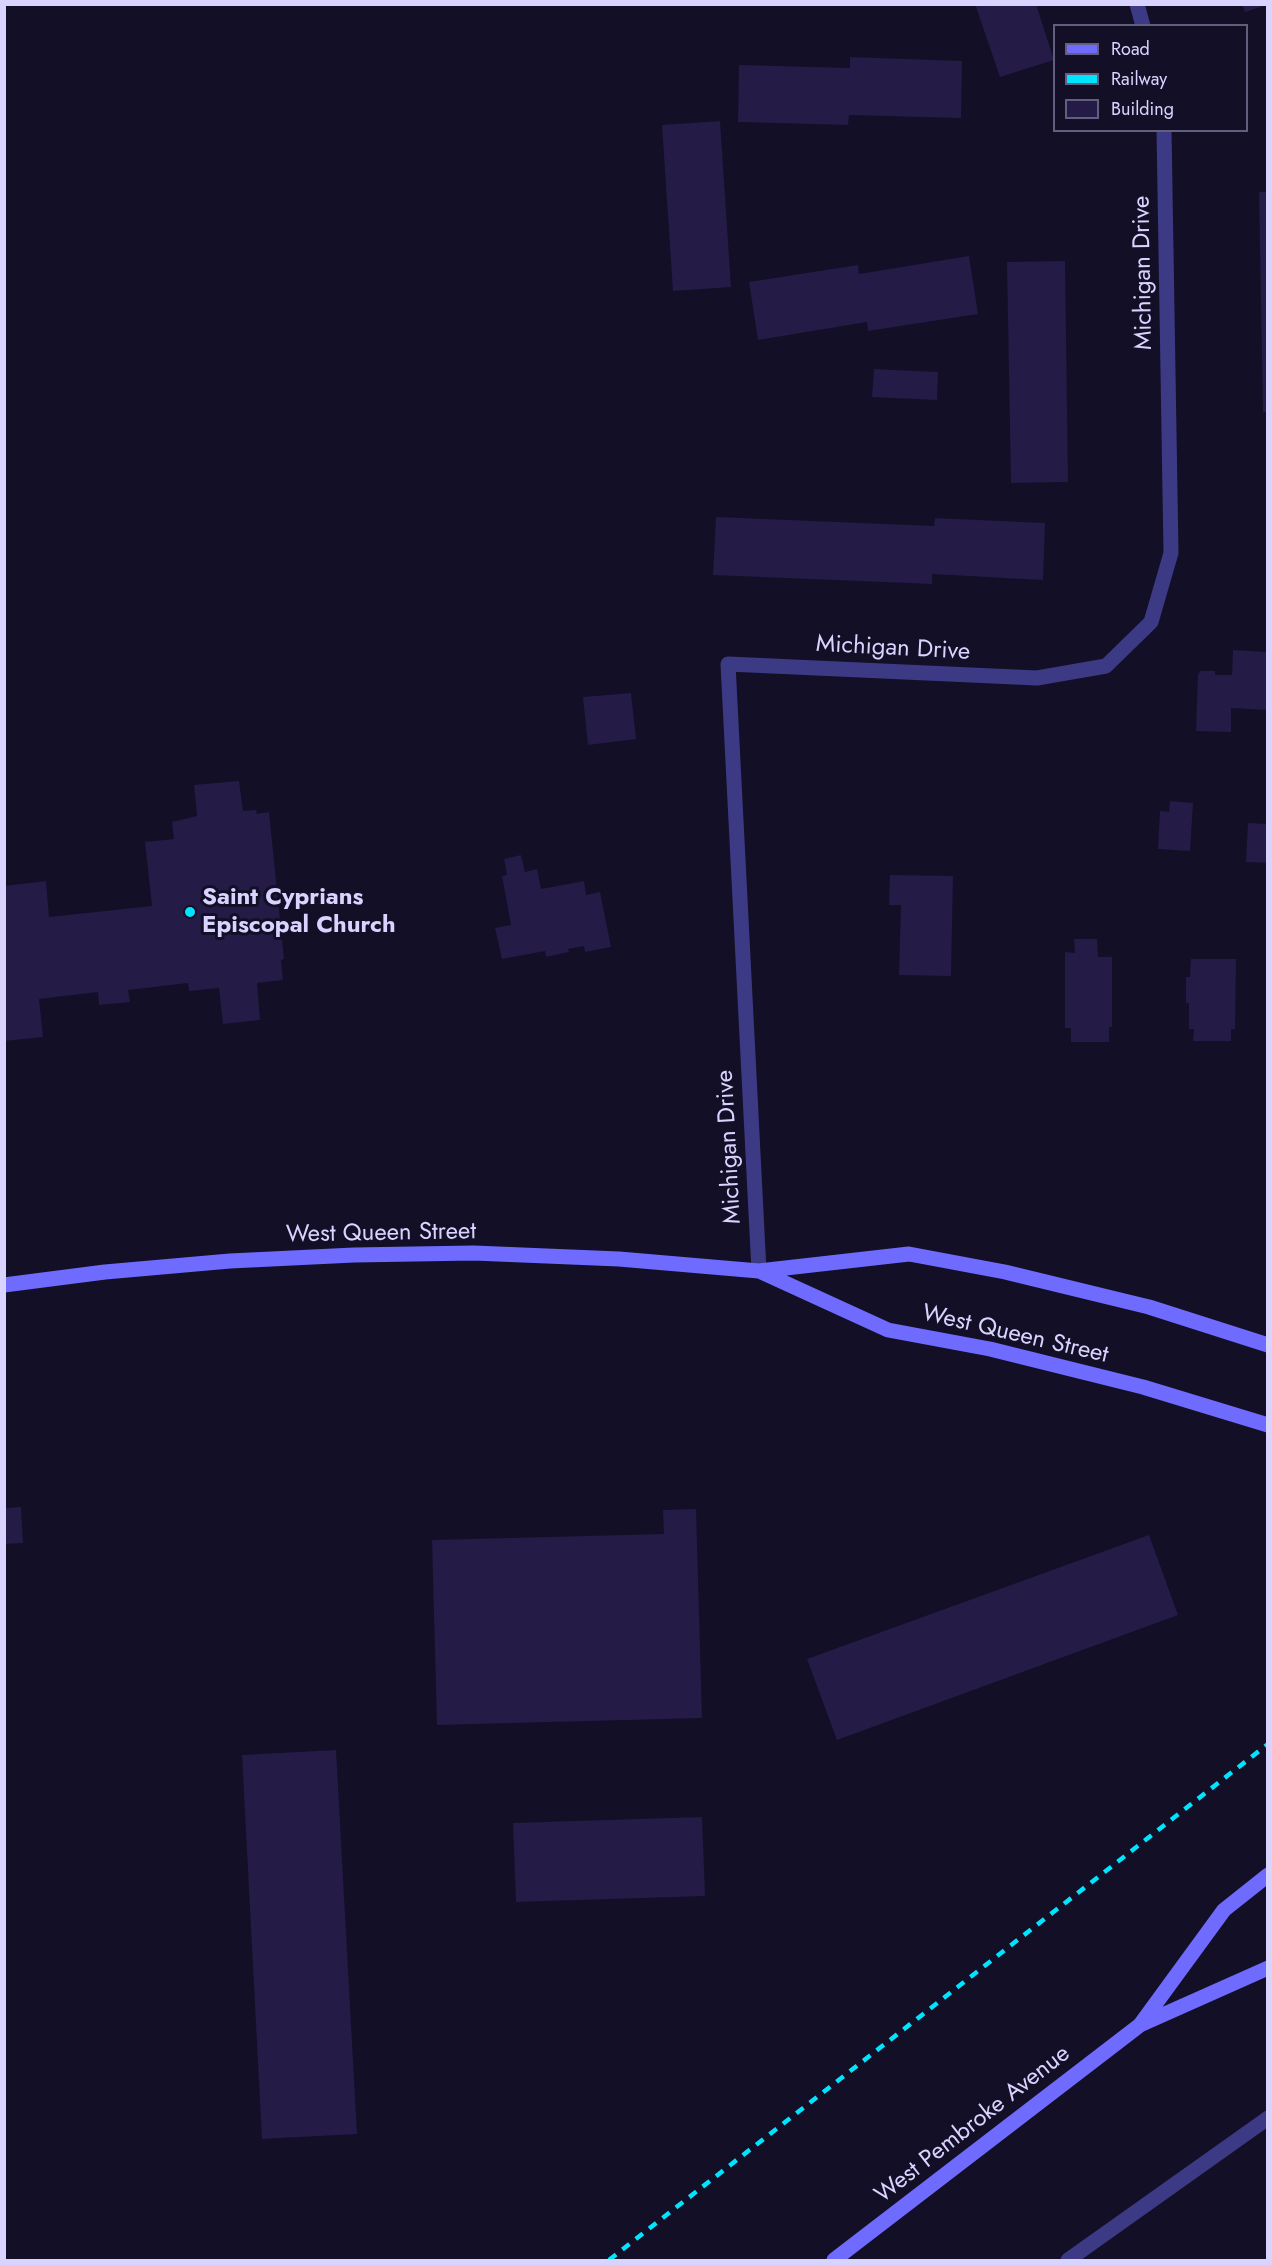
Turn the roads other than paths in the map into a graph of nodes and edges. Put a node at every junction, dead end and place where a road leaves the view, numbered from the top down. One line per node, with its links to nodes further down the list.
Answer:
1 (1137, 4): 2 (street)
2 (1142, 24)
3 (1164, 132): 4 (street, Michigan Drive)
4 (759, 1271): 5 (main road, West Queen Street); 6 (main road, West Queen Street); 7 (main road, West Queen Street)
5 (4, 1285)
6 (1268, 1345)
7 (1268, 1425)
8 (1268, 1875): 10 (main road, West Pembroke Avenue)
9 (1268, 1968): 10 (main road, West Pembroke Avenue)
10 (1140, 2025): 12 (main road, West Pembroke Avenue)
11 (1268, 2118): 13 (street)
12 (834, 2260)
13 (1068, 2260)

